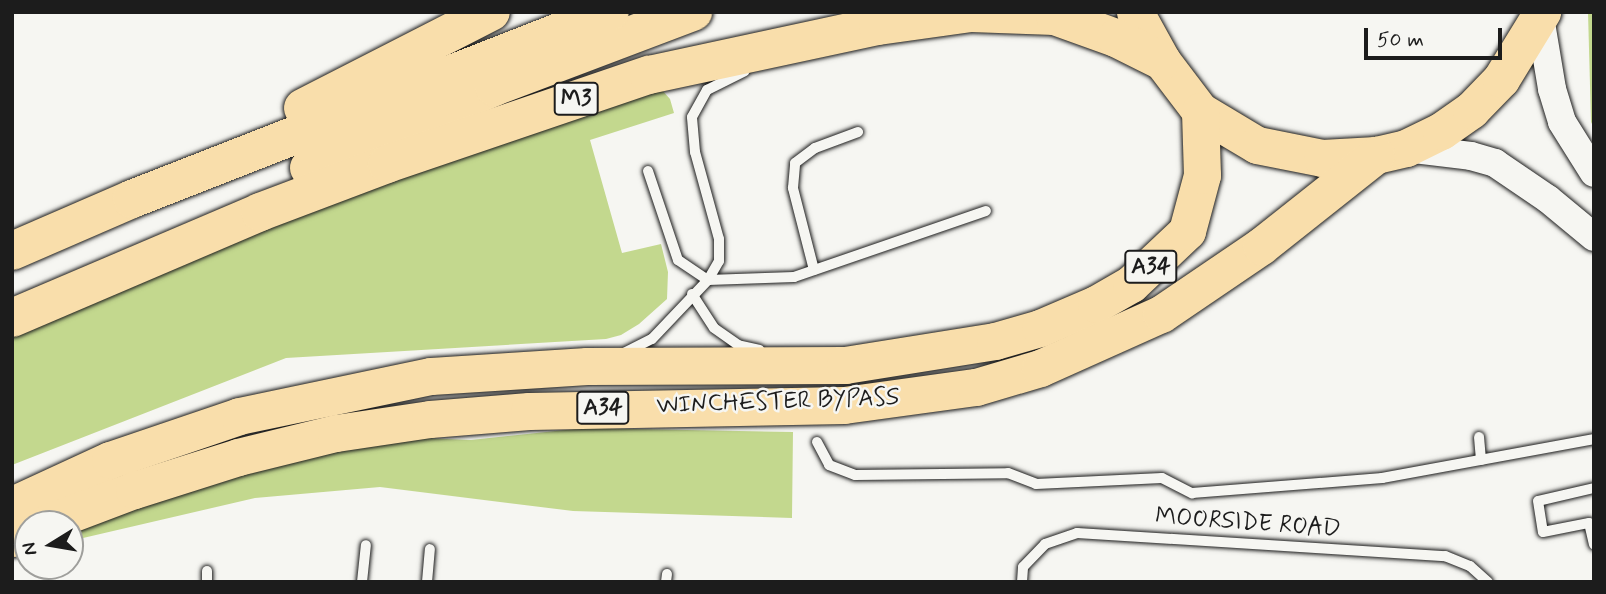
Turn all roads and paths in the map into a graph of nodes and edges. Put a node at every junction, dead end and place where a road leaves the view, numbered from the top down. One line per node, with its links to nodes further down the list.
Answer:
1 (491, 12): 13 (highway)
2 (610, 12): 13 (highway)
3 (693, 12): 22 (highway, M3)
4 (1135, 12): 7 (highway)
5 (1541, 15): 10 (highway); 12 (street)
6 (810, 39): 7 (highway, M3); 18 (lane); 23 (highway, M3)
7 (1162, 61): 8 (highway)
8 (1200, 111): 10 (highway); 24 (highway, WINCHESTER BYPASS / A34)
9 (858, 132): 19 (lane)
10 (1391, 151): 15 (street); 32 (highway, WINCHESTER BYPASS / A34)
11 (648, 171): 20 (lane)
12 (1594, 173)
13 (132, 199): 17 (highway)
14 (986, 211): 19 (lane)
15 (1594, 237)
16 (729, 249): 18 (lane)
17 (12, 251)
18 (719, 261): 20 (lane)
19 (814, 270): 20 (lane)
20 (708, 280): 21 (lane)
21 (692, 294): 24 (lane); 25 (lane)
22 (12, 299)
23 (12, 318)
24 (845, 365): 25 (highway, WINCHESTER BYPASS / A34)
25 (587, 366): 31 (highway, WINCHESTER BYPASS / A34)
26 (1479, 437): 29 (lane)
27 (1594, 439): 29 (lane)
28 (817, 442): 29 (lane)
29 (1482, 460)
30 (1594, 488): 33 (lane)
31 (12, 505)
32 (81, 510)
33 (1594, 544)
34 (366, 545): 36 (lane)
35 (430, 550): 37 (lane)
36 (362, 582)
37 (427, 582)
38 (1022, 582): 39 (lane, MOORSIDE ROAD)
39 (1488, 582)

